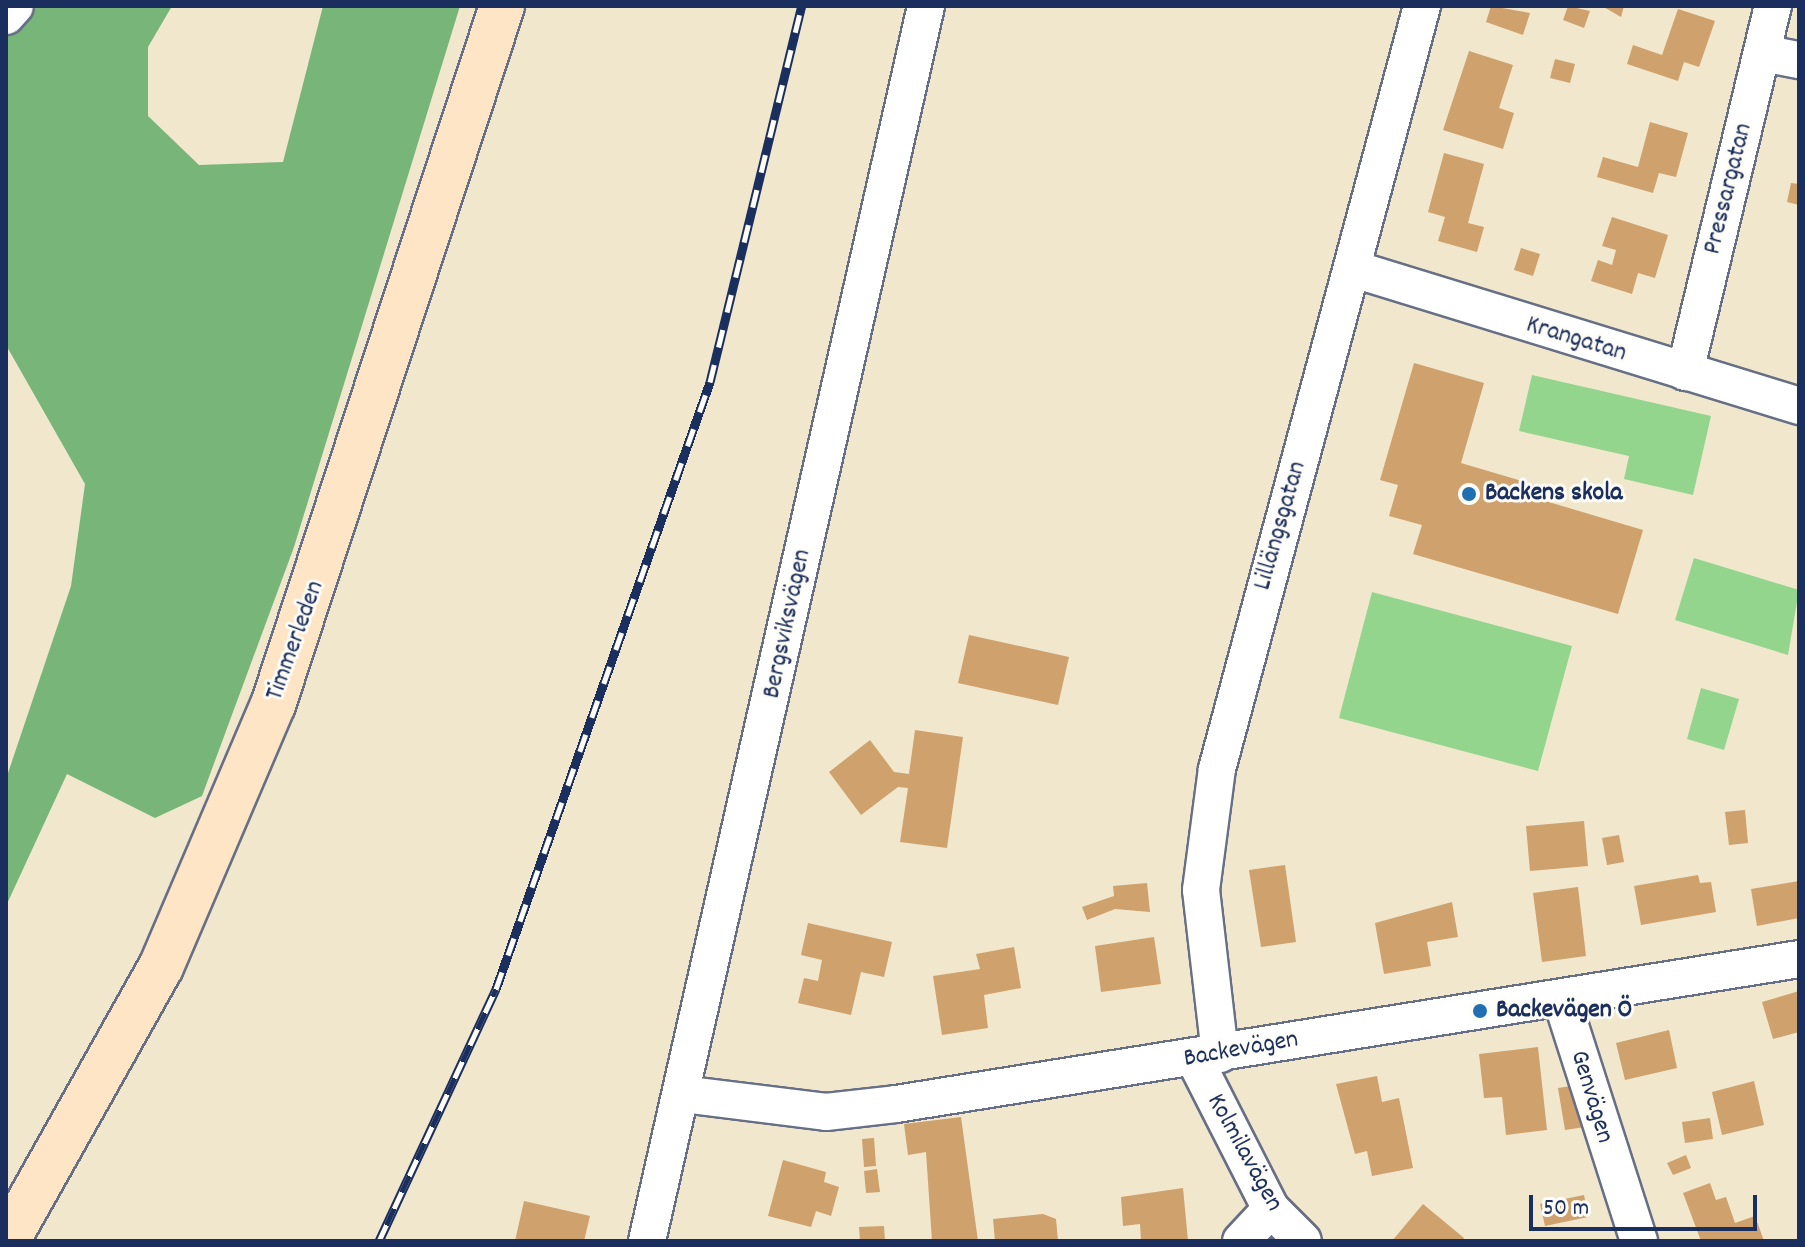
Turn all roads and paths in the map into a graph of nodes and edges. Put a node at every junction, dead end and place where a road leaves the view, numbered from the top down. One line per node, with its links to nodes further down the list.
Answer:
1 (15, 6): 6 (street)
2 (502, 6): 17 (main road, Timmerleden)
3 (926, 6): 15 (street, Bergsviksvägen)
4 (1422, 6): 9 (street, Lillängsgatan)
5 (1773, 6): 7 (street, Pressargatan)
6 (6, 16)
7 (1762, 53): 8 (street); 10 (street, Pressargatan)
8 (1799, 60)
9 (1354, 269): 10 (street, Krangatan); 14 (street, Lillängsgatan)
10 (1685, 372): 11 (street, Krangatan)
11 (1799, 406)
12 (1799, 959): 13 (street, Backevägen)
13 (1561, 998): 14 (street, Backevägen); 21 (street, Genvägen)
14 (1207, 1056): 15 (street, Backevägen); 16 (street, Kolmilavägen)
15 (682, 1094): 18 (street, Bergsviksvägen)
16 (1271, 1209): 19 (street); 20 (street, Kolmilavägen)
17 (7, 1241)
18 (647, 1241)
19 (1241, 1241)
20 (1303, 1241)
21 (1639, 1241)

